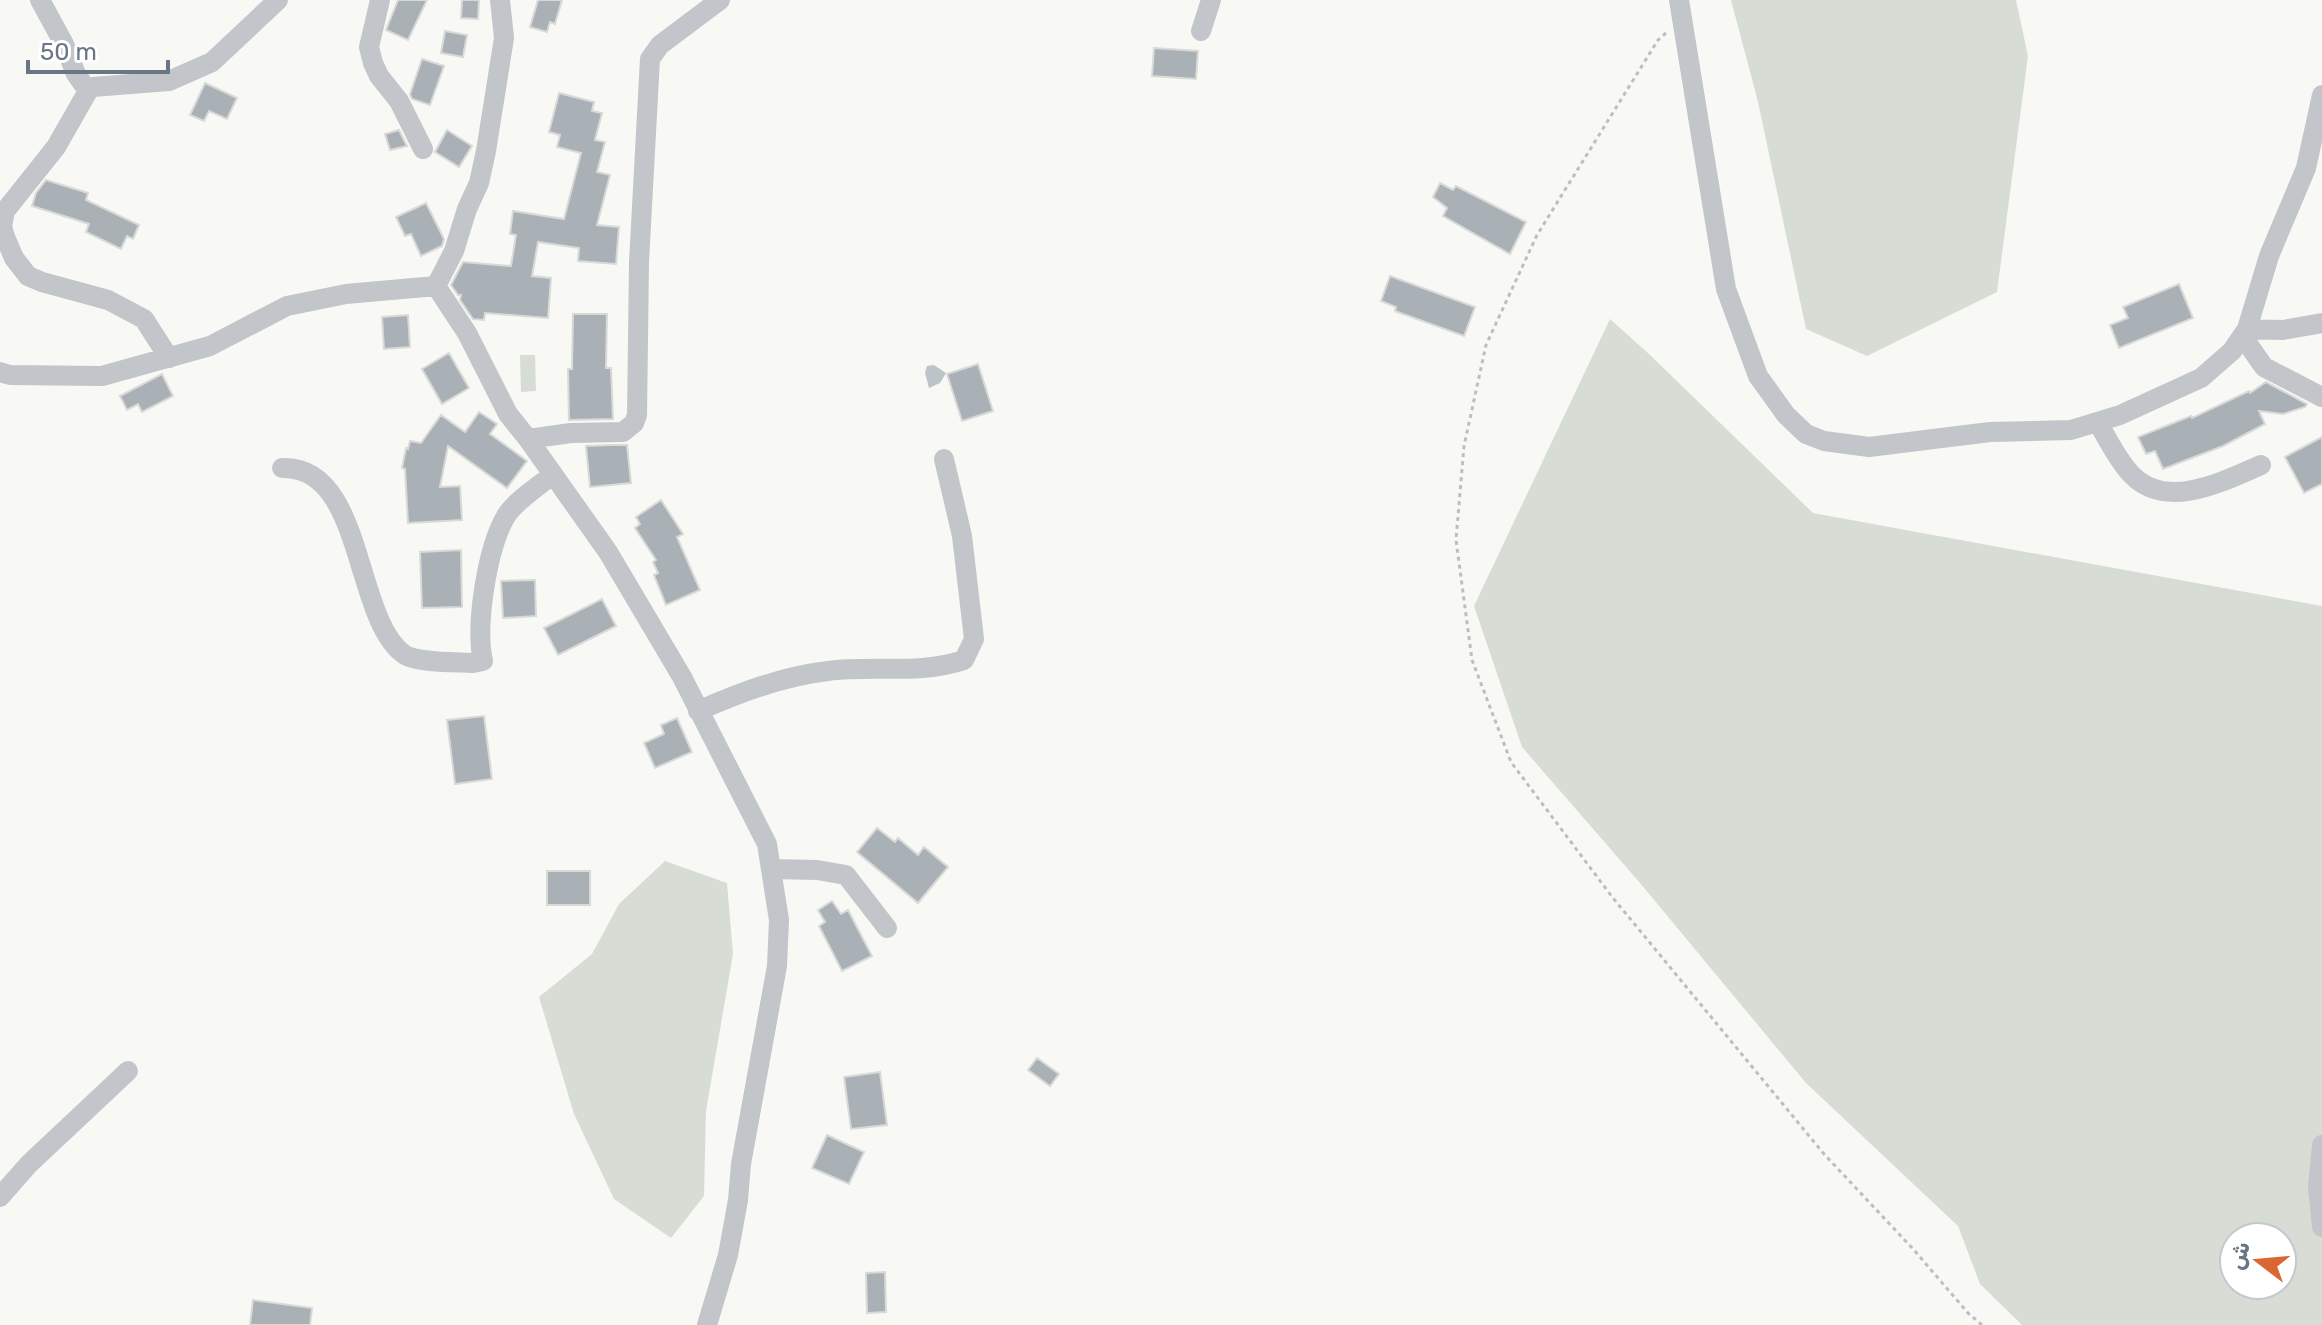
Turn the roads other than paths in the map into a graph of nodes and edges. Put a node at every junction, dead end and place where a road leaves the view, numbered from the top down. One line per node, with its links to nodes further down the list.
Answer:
1 (40, 0): 9 (street)
2 (278, 0): 9 (street)
3 (380, 0): 11 (street)
4 (500, 0): 13 (street)
5 (720, 0): 20 (street)
6 (1211, 0): 8 (street)
7 (1680, 9): 19 (street)
8 (1201, 31)
9 (88, 91): 16 (street)
10 (2322, 95): 12 (street)
11 (423, 149)
12 (2314, 169): 15 (street)
13 (436, 286): 16 (street); 20 (street)
14 (2322, 323): 15 (street)
15 (2245, 333): 18 (street); 19 (street)
16 (169, 358): 17 (street)
17 (0, 372)
18 (2322, 397)
19 (2098, 423): 22 (street)
20 (528, 439): 24 (street)
21 (944, 459): 25 (street)
22 (2261, 465)
23 (282, 468): 24 (street)
24 (552, 475): 25 (street)
25 (698, 711): 26 (street)
26 (772, 869): 27 (street); 32 (street)
27 (887, 928)
28 (128, 1071): 30 (street)
29 (2322, 1145): 31 (street)
30 (0, 1197)
31 (2322, 1227)
32 (707, 1325)

